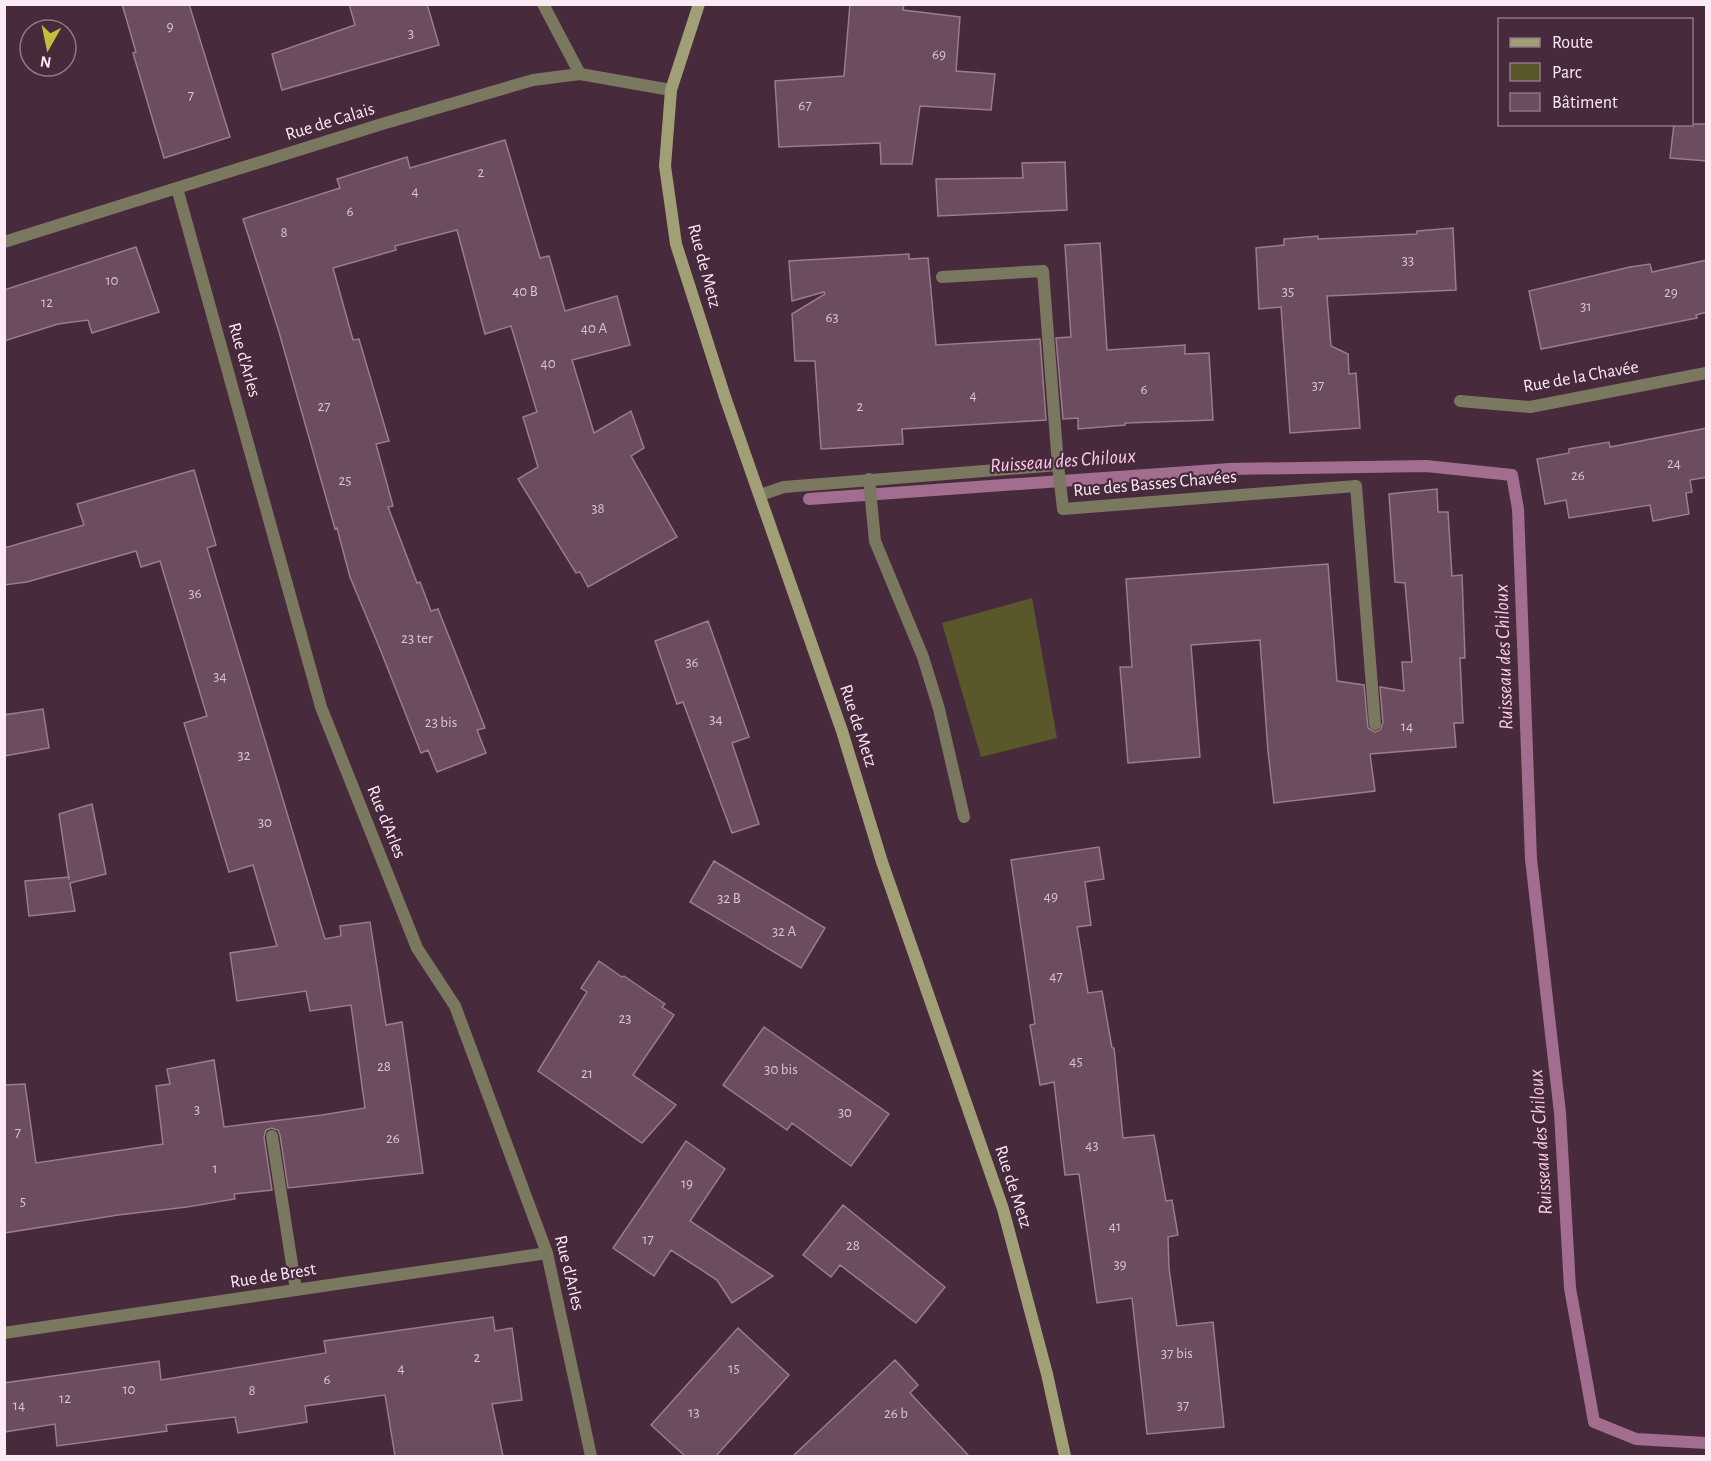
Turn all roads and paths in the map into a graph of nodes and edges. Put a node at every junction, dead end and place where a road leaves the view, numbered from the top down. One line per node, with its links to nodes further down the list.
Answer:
1 (543, 4): 3 (street)
2 (699, 4): 4 (street, Rue de Metz)
3 (580, 74): 4 (street, Rue de Calais); 5 (street, Rue de Calais)
4 (671, 90): 12 (street, Rue de Metz)
5 (177, 188): 6 (street, Rue de Calais); 16 (street, Rue d'Arles)
6 (4, 242)
7 (942, 277): 10 (street)
8 (1707, 373): 9 (street, Rue de la Chavée)
9 (1460, 401)
10 (1058, 465): 11 (street, Rue des Basses Chavées); 13 (street, Rue des Basses Chavées)
11 (869, 479): 12 (street, Rue des Basses Chavées); 14 (street)
12 (760, 495): 20 (street, Rue de Metz)
13 (1375, 724)
14 (964, 817)
15 (272, 1136): 17 (street)
16 (547, 1252): 17 (street, Rue de Brest); 19 (street, Rue d'Arles)
17 (296, 1290): 18 (street, Rue de Brest)
18 (4, 1333)
19 (591, 1456)
20 (1065, 1456)

